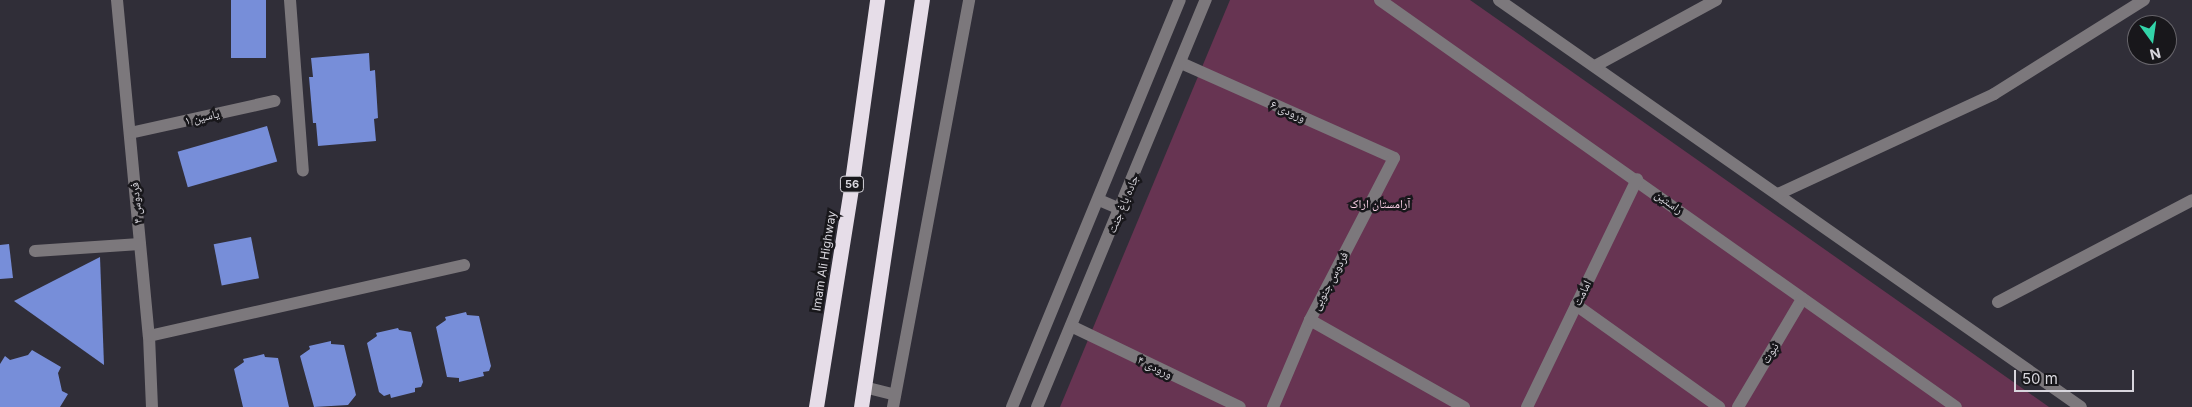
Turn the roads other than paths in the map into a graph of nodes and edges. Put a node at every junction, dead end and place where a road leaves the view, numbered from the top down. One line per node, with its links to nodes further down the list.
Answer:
1 (117, 0): 19 (street, فردوس ۴)
2 (290, 0): 21 (street)
3 (877, 0): 14 (highway, Imam Ali Highway / 56)
4 (882, 0): 14 (highway)
5 (917, 0): 15 (highway)
6 (922, 0): 15 (highway)
7 (969, 0): 37 (street)
8 (1180, 0): 24 (street, جاده باغ جنت)
9 (1206, 0): 16 (street, جاده باغ جنت)
10 (1380, 0): 22 (street, راستین)
11 (1499, 0): 17 (street)
12 (1716, 0): 17 (street)
13 (2144, 0): 23 (street)
14 (874, 24): 39 (highway, Imam Ali Highway / 56)
15 (918, 28): 36 (highway)
16 (1181, 63): 20 (street, ورودی ۶); 26 (street, جاده باغ جنت)
17 (1595, 66): 23 (street)
18 (274, 101): 19 (street, یاسین ۱)
19 (130, 133): 27 (street, فردوس ۴)
20 (1394, 158): 33 (street, فردوس جنوبی)
21 (303, 171)
22 (1637, 179): 30 (street, راستین); 32 (street, امامت)
23 (1778, 194): 50 (street)
24 (1098, 200): 26 (street); 41 (street, جاده باغ جنت)
25 (2192, 200): 31 (street)
26 (1120, 209): 34 (street, جاده باغ جنت)
27 (140, 244): 28 (street); 35 (street, فردوس ۴)
28 (35, 251)
29 (464, 265): 35 (street)
30 (1802, 299): 48 (street, نبوت); 49 (street, راستین)
31 (1998, 302)
32 (1576, 306): 46 (street, امامت); 47 (street)
33 (1310, 320): 44 (street, فردوس جنوبی); 45 (street)
34 (1071, 326): 42 (street, جاده باغ جنت); 43 (street, ورودی ۴)
35 (149, 336): 38 (street, فردوس ۴)
36 (864, 387): 37 (street); 40 (highway)
37 (894, 401)
38 (152, 407)
39 (816, 407)
40 (861, 407)
41 (1012, 407)
42 (1038, 407)
43 (1240, 407)
44 (1273, 407)
45 (1464, 407)
46 (1527, 407)
47 (1719, 407)
48 (1738, 407)
49 (1956, 407)
50 (2081, 407)

